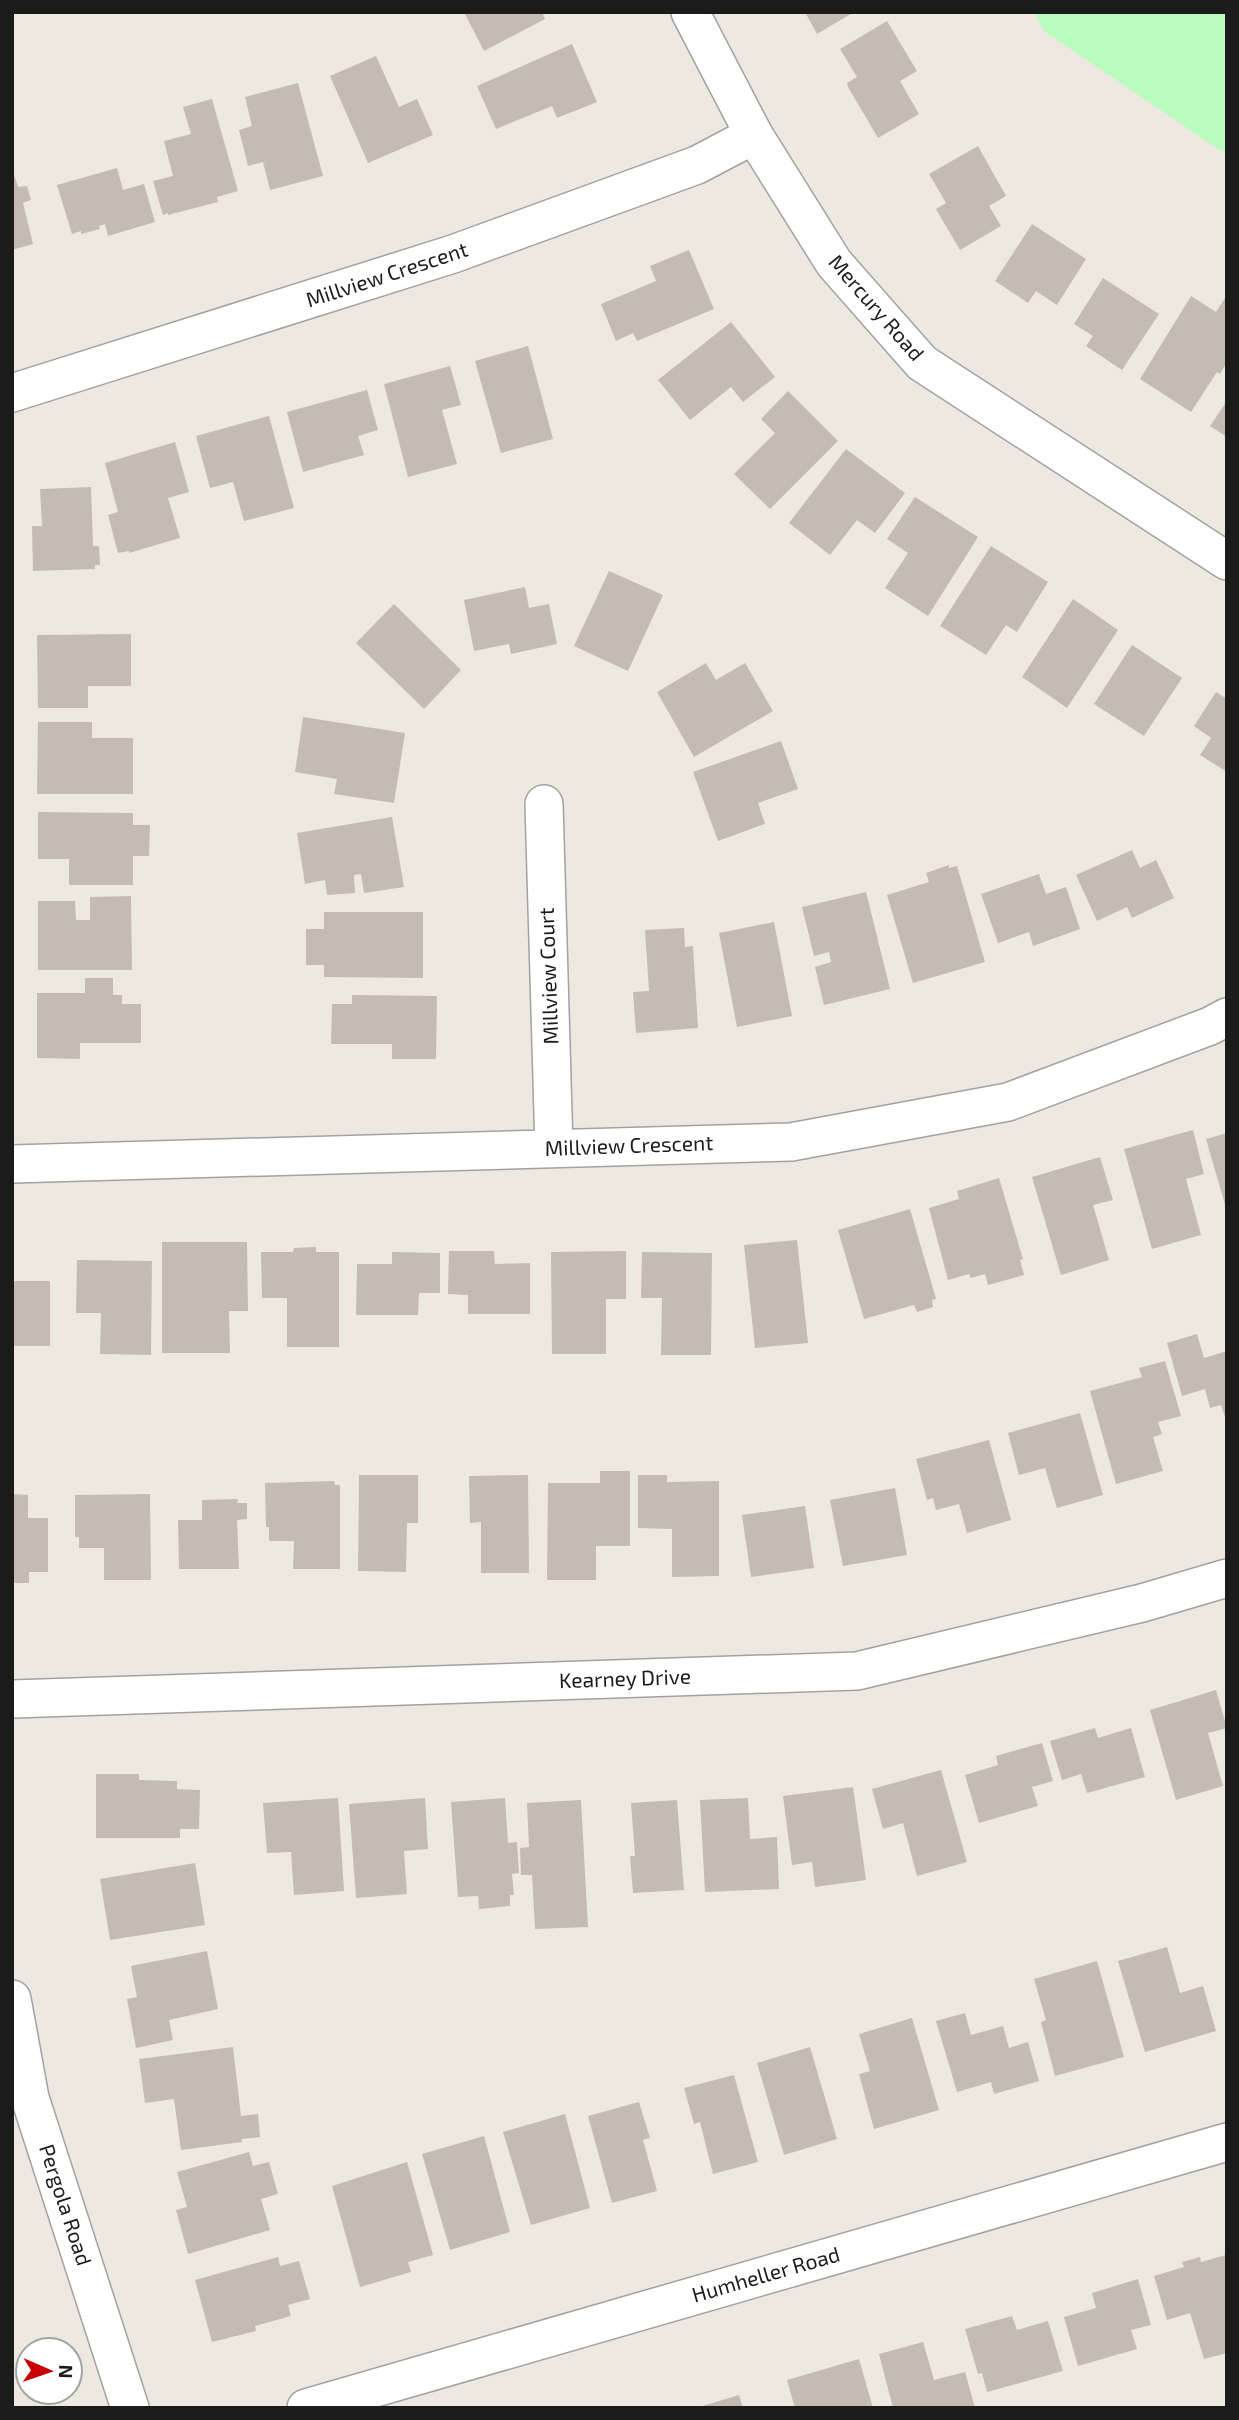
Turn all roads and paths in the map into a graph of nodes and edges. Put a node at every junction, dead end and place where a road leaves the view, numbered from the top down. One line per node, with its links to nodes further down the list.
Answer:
1 (690, 12): 2 (street, Mercury Road)
2 (754, 135): 3 (street, Millview Crescent); 4 (street, Mercury Road)
3 (12, 393)
4 (1227, 562)
5 (544, 804): 7 (street, Millview Court)
6 (1227, 1017): 7 (street, Millview Crescent)
7 (554, 1148): 8 (street, Millview Crescent)
8 (12, 1164)
9 (1227, 1578): 10 (street, Kearney Drive)
10 (12, 1699)
11 (12, 1999): 13 (street, Pergola Road)
12 (1227, 2142): 14 (street, Humheller Road)
13 (130, 2408)
14 (306, 2408)

